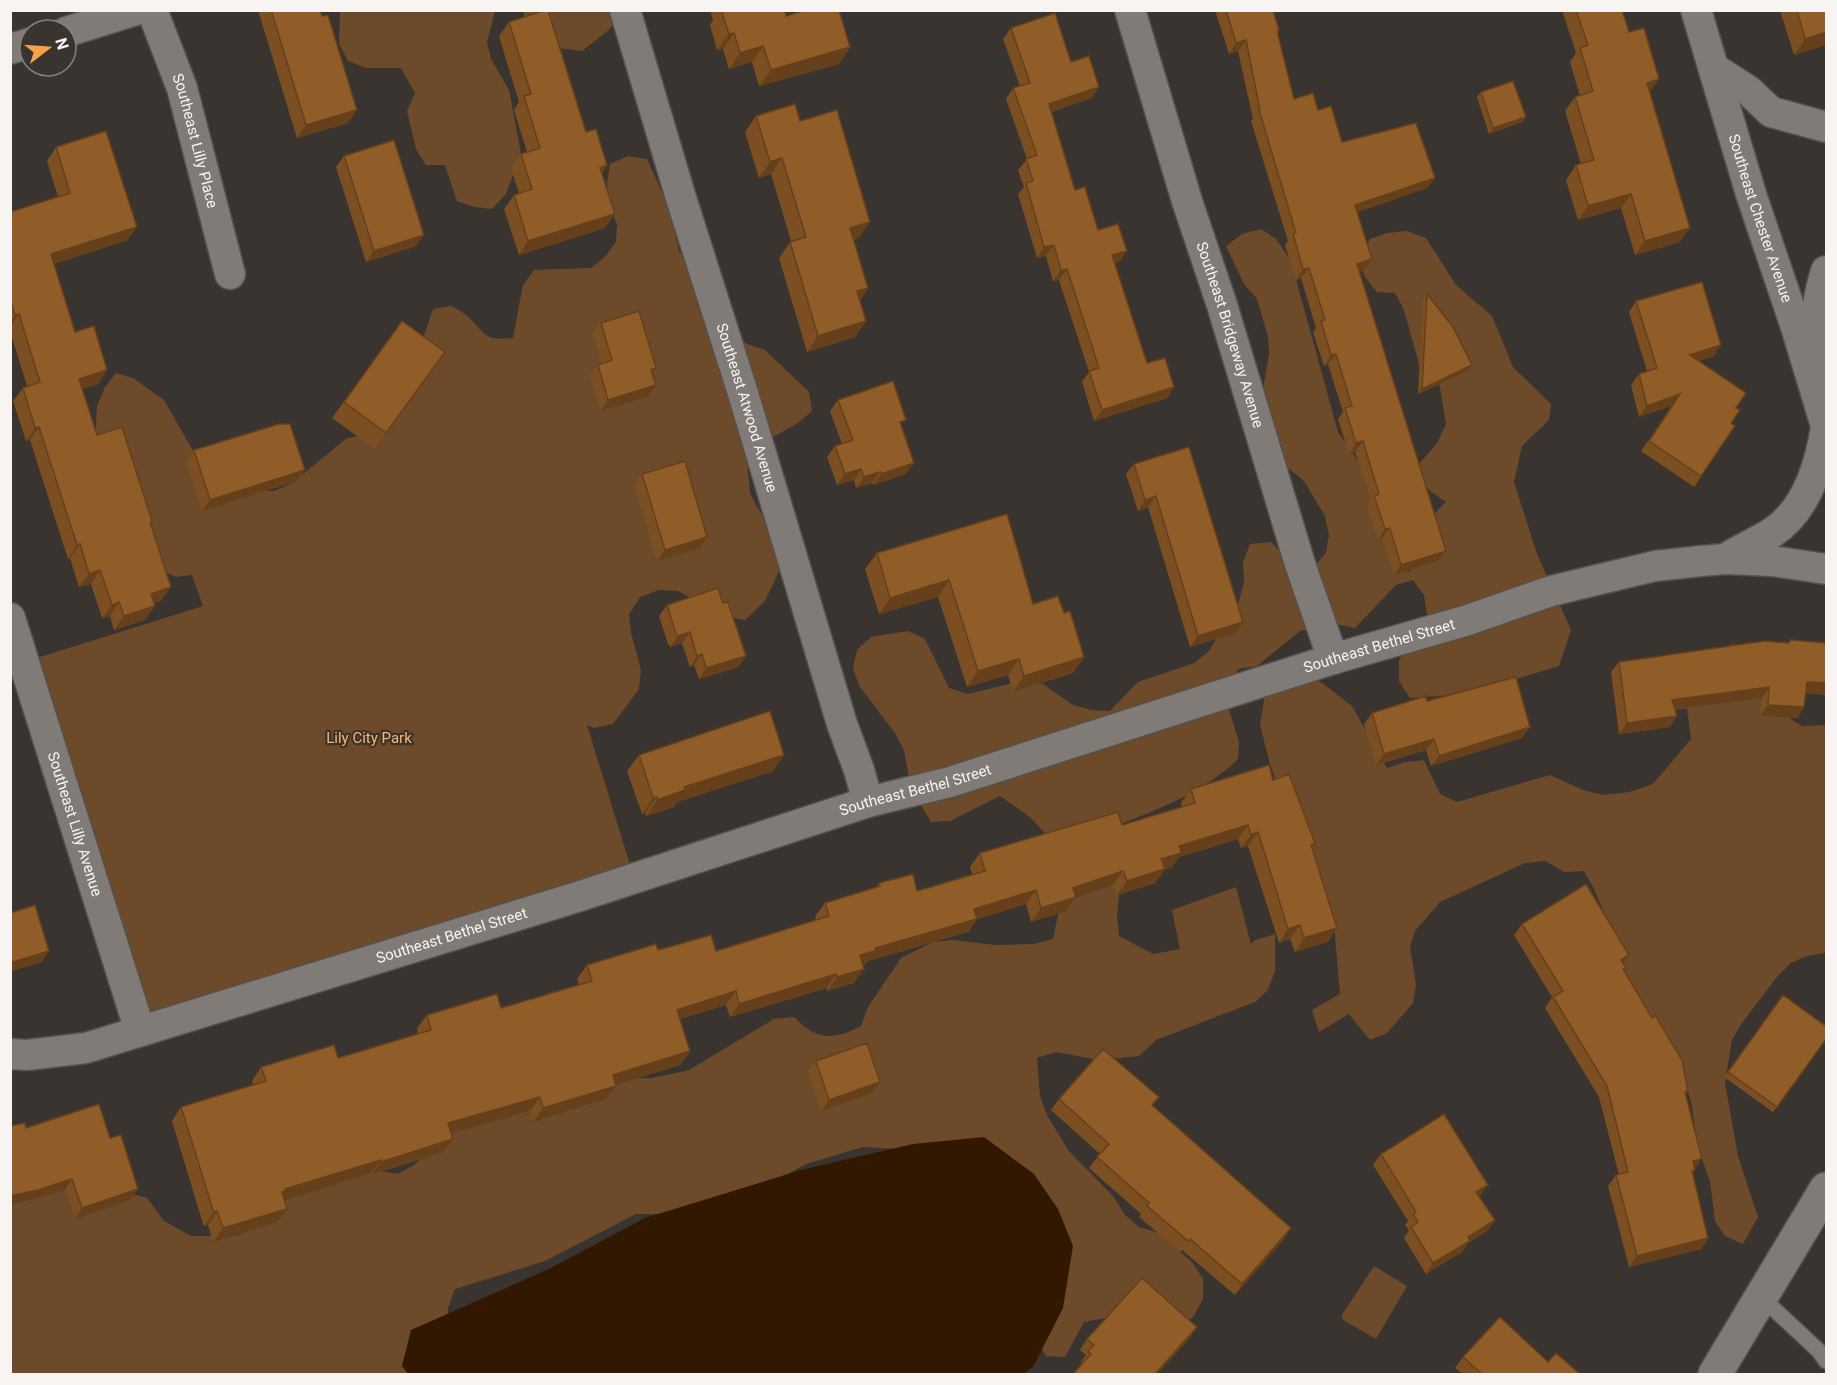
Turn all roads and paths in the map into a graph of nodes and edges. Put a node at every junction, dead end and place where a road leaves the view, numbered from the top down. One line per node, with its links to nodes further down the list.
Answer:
1 (136, 10): 6 (street)
2 (152, 10): 10 (street, Southeast Lilly Place)
3 (625, 10): 16 (street, Southeast Atwood Avenue)
4 (1130, 10): 15 (street, Southeast Bridgeway Avenue)
5 (1696, 10): 7 (street, Southeast Chester Avenue)
6 (78, 28)
7 (1714, 69): 8 (street); 11 (street, Southeast Chester Avenue)
8 (1827, 127)
9 (1827, 271): 11 (street)
10 (230, 274)
11 (1827, 426): 12 (street)
12 (1725, 559): 13 (street, Southeast Bethel Street); 15 (street, Southeast Bethel Street)
13 (1827, 569)
14 (10, 618): 17 (street, Southeast Lilly Avenue)
15 (1333, 659): 16 (street, Southeast Bethel Street)
16 (868, 802): 17 (street, Southeast Bethel Street)
17 (141, 1030): 18 (street, Southeast Bethel Street)
18 (10, 1054)
19 (1827, 1189): 20 (street)
20 (1761, 1297): 21 (lane); 22 (street)
21 (1827, 1361)
22 (1715, 1374)

